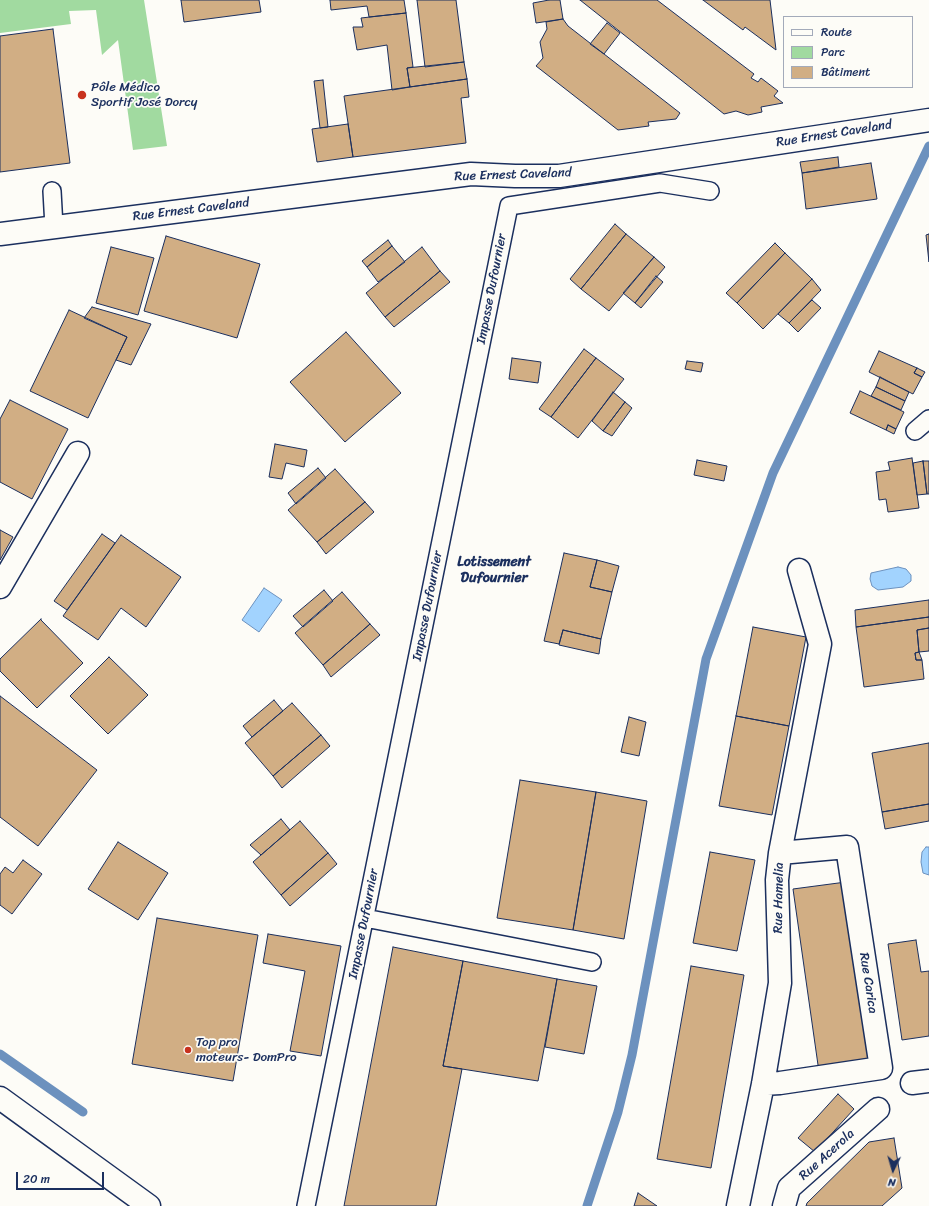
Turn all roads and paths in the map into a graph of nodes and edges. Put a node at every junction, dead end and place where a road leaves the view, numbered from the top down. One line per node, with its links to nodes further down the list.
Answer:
1 (928, 120): 4 (street, Rue Ernest Caveland)
2 (52, 191): 4 (lane)
3 (710, 191): 12 (lane, Impasse Dufournier)
4 (54, 227): 5 (street, Rue Ernest Caveland)
5 (0, 234)
6 (929, 419): 7 (lane)
7 (915, 432)
8 (78, 452): 10 (street)
9 (799, 570): 11 (street, Rue Hamelia)
10 (0, 587)
11 (780, 853): 14 (street, Rue Hamelia); 14 (street, Rue Carica)
12 (365, 918): 13 (lane); 18 (lane, Impasse Dufournier)
13 (592, 962)
14 (763, 1084): 19 (street, Rue Hamelia)
15 (0, 1098): 17 (street)
16 (878, 1109): 20 (street, Rue Acerola)
17 (149, 1206)
18 (306, 1206)
19 (738, 1206)
20 (784, 1206)

